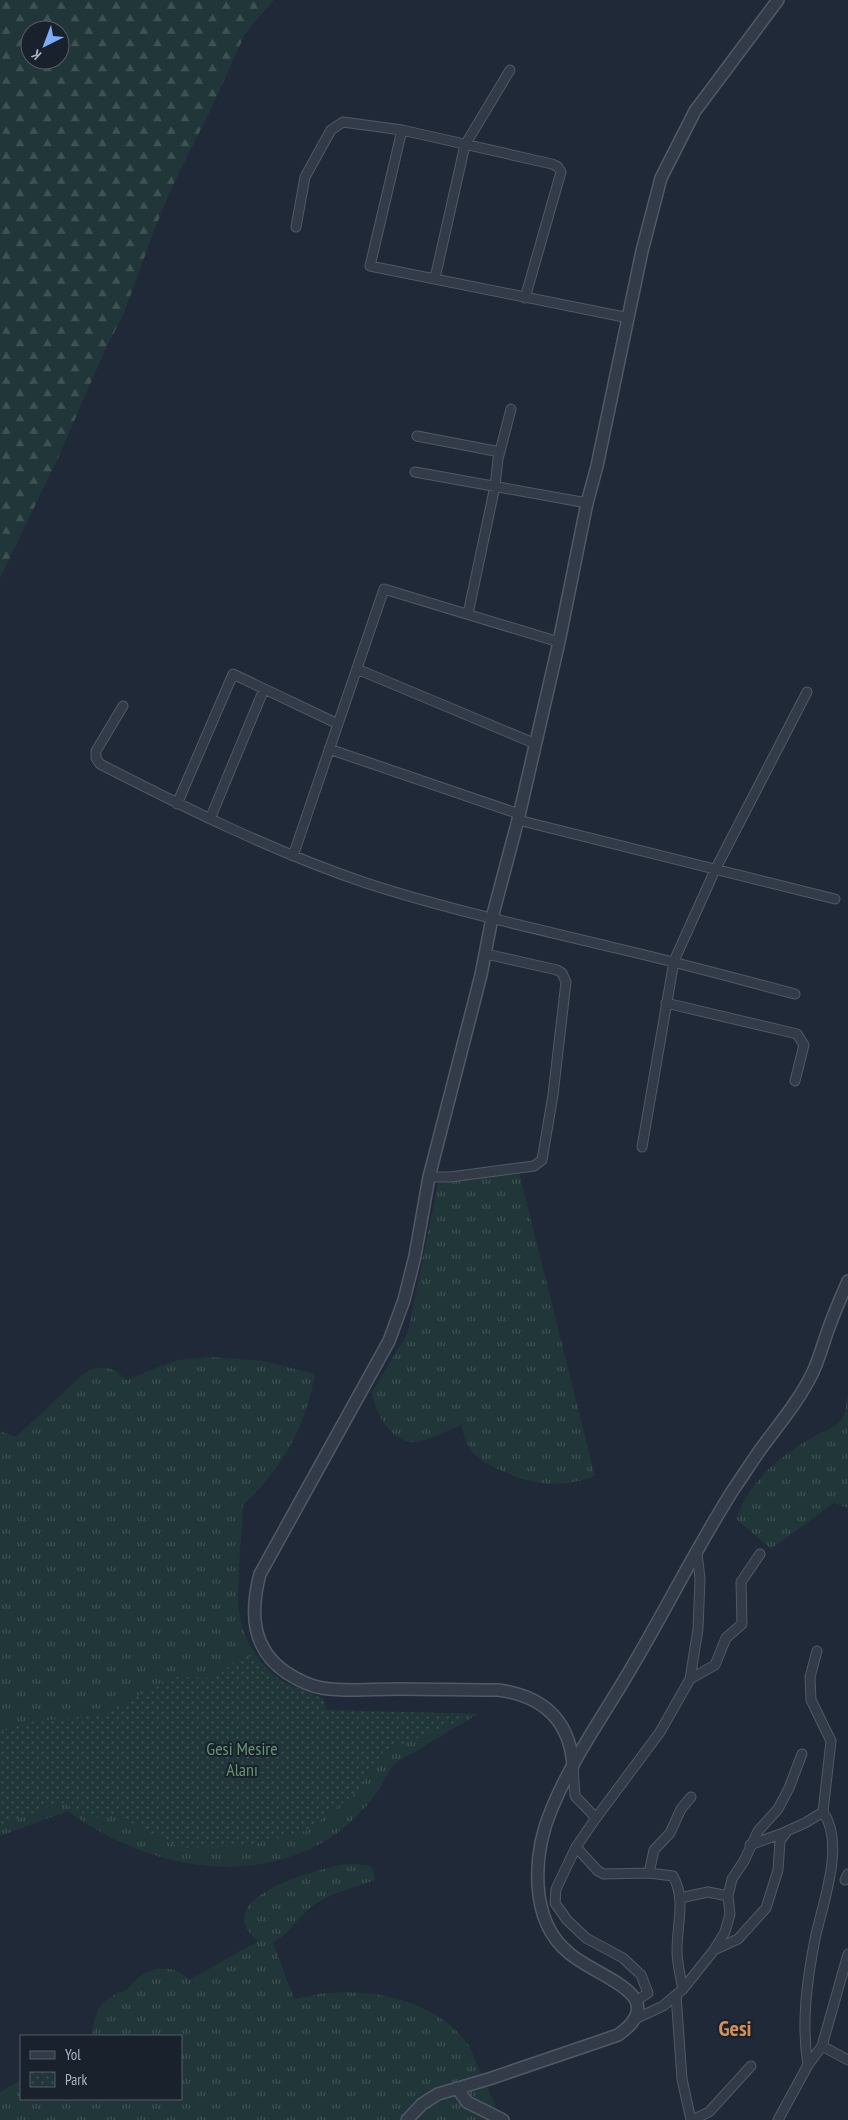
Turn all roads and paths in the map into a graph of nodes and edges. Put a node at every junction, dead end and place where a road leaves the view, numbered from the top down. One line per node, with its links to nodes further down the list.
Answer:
1 (778, 0): 8 (street)
2 (510, 70): 4 (street)
3 (402, 130): 4 (street); 5 (street); 6 (street)
4 (465, 144): 6 (street); 7 (street)
5 (296, 227)
6 (435, 278): 7 (street)
7 (525, 298): 8 (street)
8 (628, 318): 14 (street)
9 (511, 409): 11 (street)
10 (417, 436): 11 (street)
11 (500, 452): 13 (street)
12 (415, 472): 13 (street)
13 (495, 486): 14 (street); 15 (street)
14 (587, 503): 16 (street)
15 (468, 614): 16 (street); 17 (street)
16 (559, 642): 22 (street)
17 (357, 669): 21 (street); 22 (street)
18 (264, 689): 21 (street); 24 (street); 26 (street)
19 (807, 692): 28 (street)
20 (123, 706): 24 (street)
21 (338, 724): 23 (street)
22 (536, 744): 25 (street)
23 (329, 749): 25 (street); 27 (street)
24 (177, 804): 26 (street)
25 (519, 817): 28 (street); 30 (street)
26 (210, 819): 27 (street)
27 (293, 856): 30 (street)
28 (715, 870): 29 (street); 32 (street)
29 (835, 899)
30 (492, 918): 31 (street); 32 (street)
31 (486, 954): 37 (street); 37 (street)
32 (674, 962): 33 (street); 34 (street)
33 (795, 994)
34 (666, 1003): 35 (street); 36 (street)
35 (796, 1081)
36 (642, 1147)
37 (430, 1177): 44 (street)
38 (848, 1280): 39 (street)
39 (697, 1552): 42 (street); 44 (street)
40 (760, 1554): 42 (street)
41 (817, 1652): 46 (street)
42 (690, 1679): 47 (street)
43 (802, 1754): 49 (street)
44 (573, 1766): 47 (street); 57 (street)
45 (691, 1797): 51 (street)
46 (823, 1812): 48 (street); 61 (street)
47 (596, 1818): 50 (street)
48 (787, 1832): 49 (street); 54 (street)
49 (750, 1845): 52 (street)
50 (576, 1847): 51 (street); 57 (street)
51 (649, 1872): 53 (street)
52 (728, 1896): 53 (street); 54 (street)
53 (680, 1898): 56 (street)
54 (714, 1950): 56 (street)
55 (848, 1954): 59 (street)
56 (680, 1992): 58 (street); 66 (street)
57 (636, 2000): 58 (street)
58 (635, 2020): 63 (street)
59 (822, 2046): 60 (street); 61 (street)
60 (848, 2060)
61 (808, 2065): 67 (street)
62 (751, 2066): 66 (street)
63 (457, 2088): 64 (street); 65 (street)
64 (407, 2120)
65 (503, 2120)
66 (691, 2120)
67 (778, 2120)

